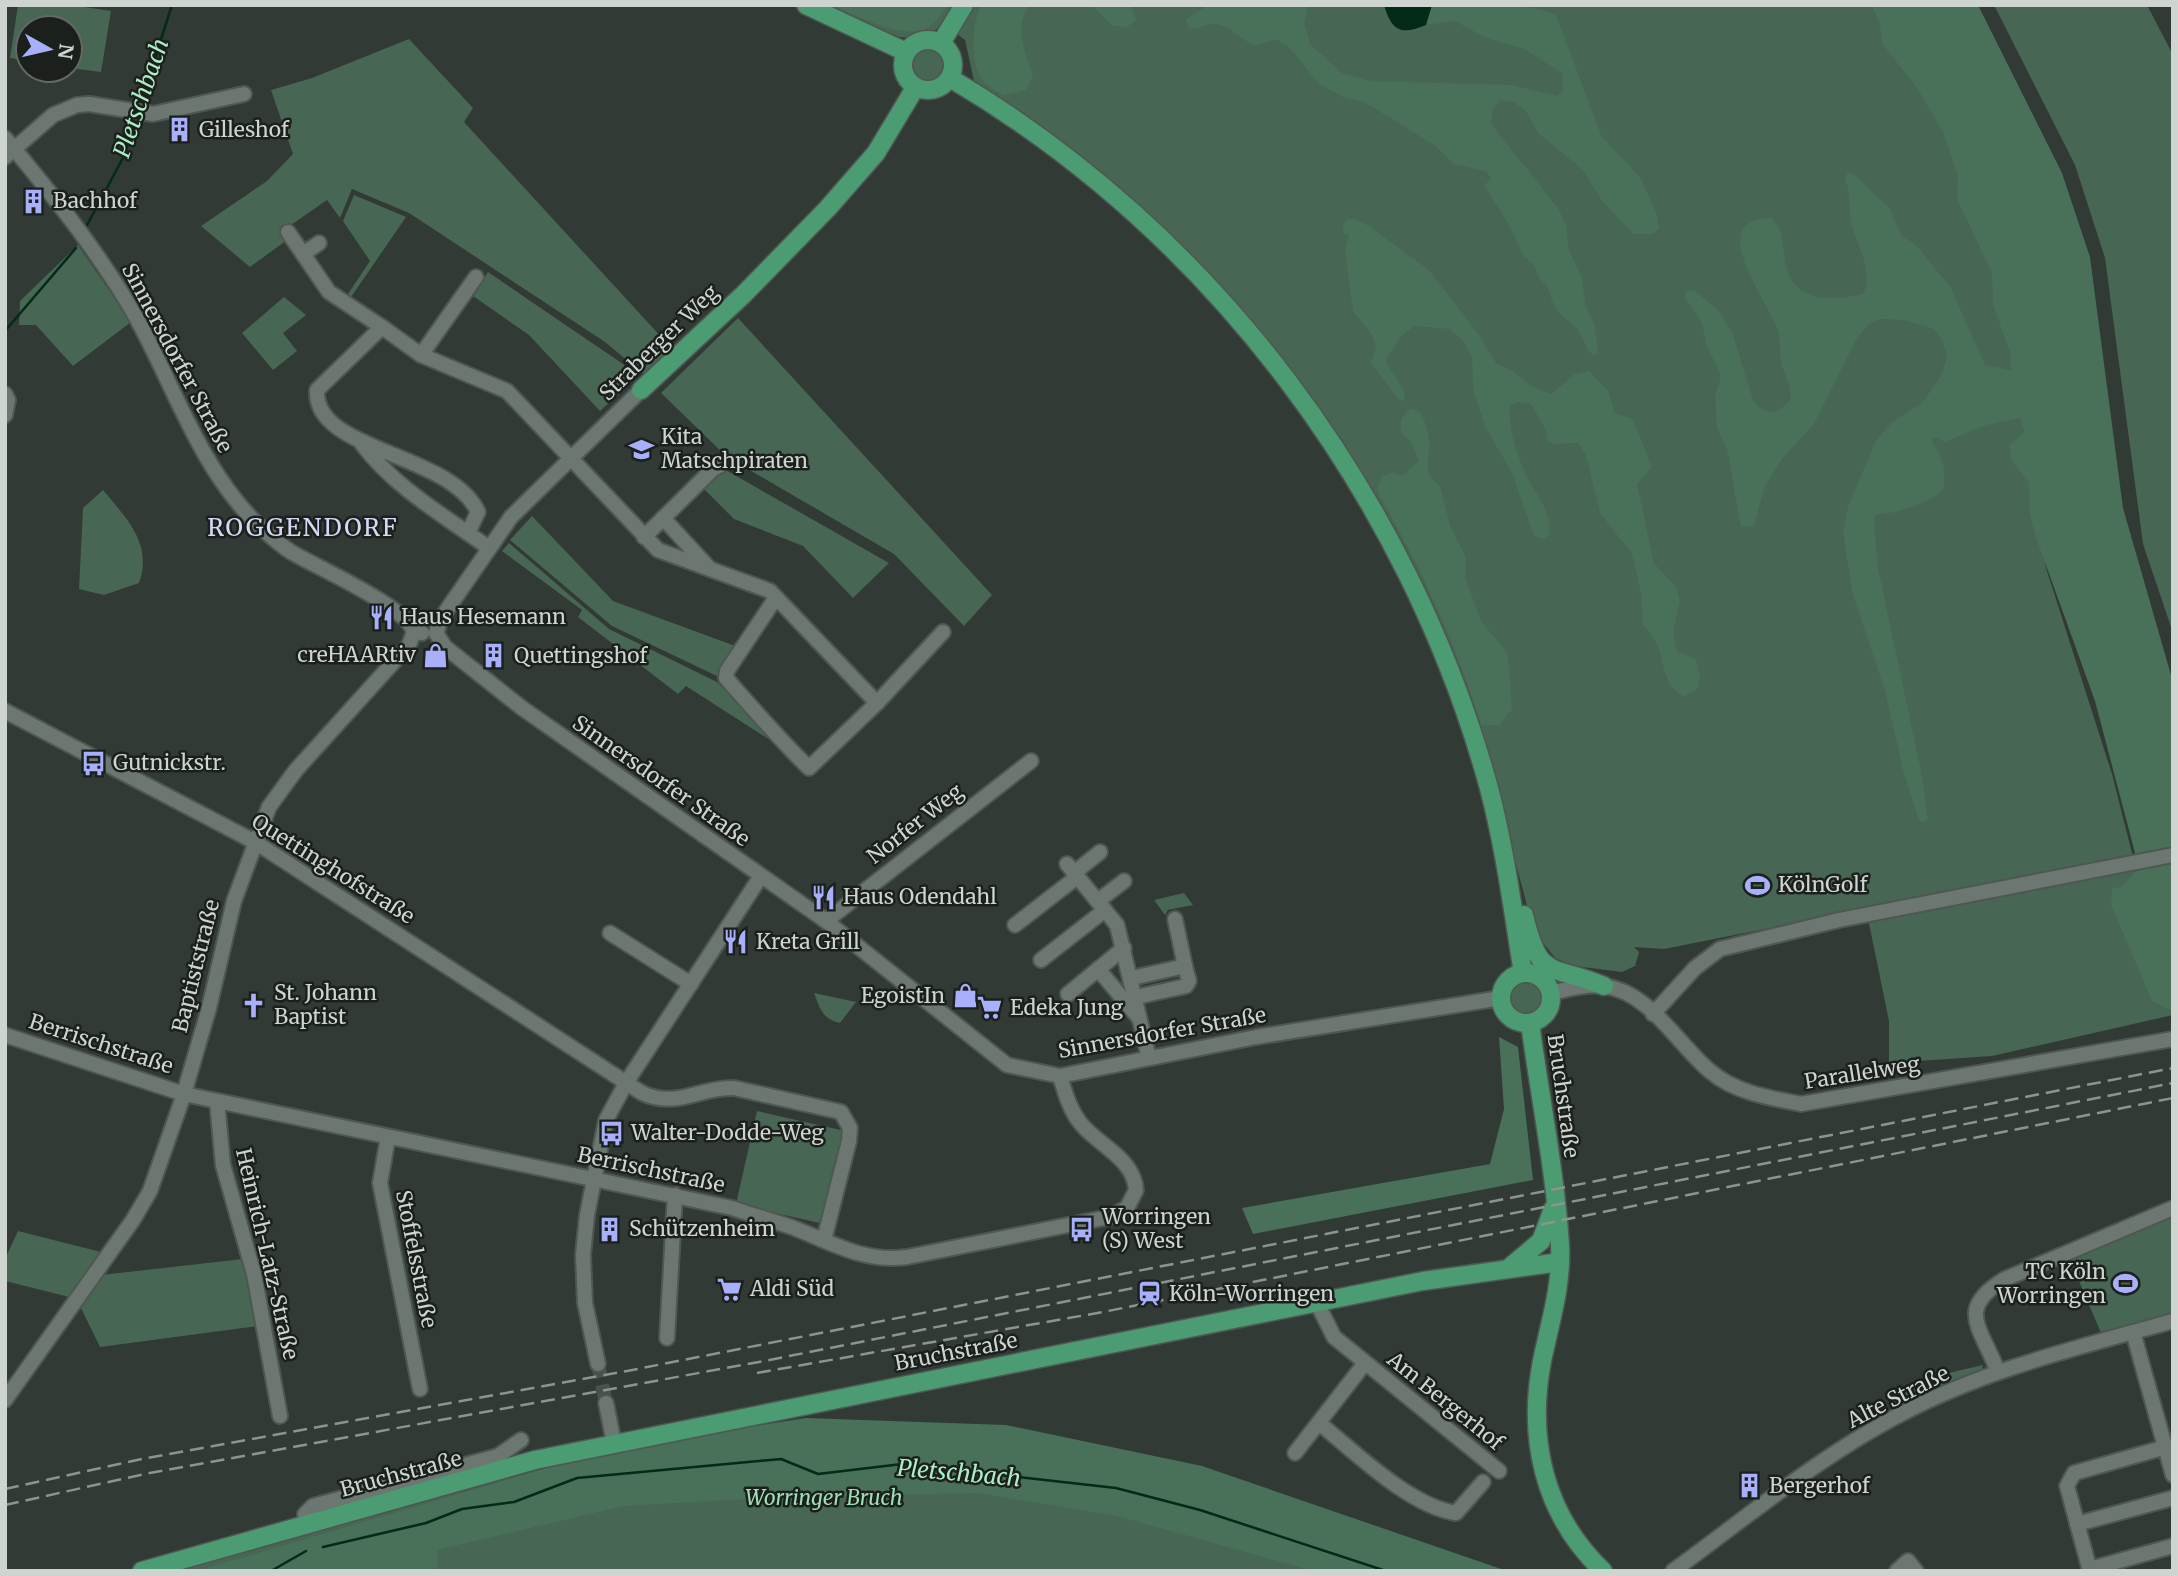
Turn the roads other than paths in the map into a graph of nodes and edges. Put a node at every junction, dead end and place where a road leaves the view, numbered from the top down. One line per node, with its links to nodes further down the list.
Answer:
1 (806, 5): 4 (main road)
2 (964, 5): 3 (main road)
3 (941, 43): 4 (main road); 5 (main road)
4 (906, 52): 6 (main road)
5 (950, 78): 6 (main road); 36 (main road)
6 (915, 88): 15 (main road, Straberger Weg)
7 (244, 94): 8 (street)
8 (8, 148): 27 (street, Sinnersdorfer Straße)
9 (288, 232): 11 (street)
10 (319, 243): 11 (street)
11 (303, 254): 13 (street)
12 (476, 277): 14 (street)
13 (382, 327): 14 (street); 18 (street)
14 (421, 355): 19 (street)
15 (641, 390): 19 (street, Straberger Weg)
16 (5, 394): 17 (street)
17 (5, 415)
18 (362, 444): 22 (street); 22 (street)
19 (572, 459): 23 (street); 24 (street, Straberger Weg)
20 (721, 465): 21 (street)
21 (663, 518): 23 (street); 25 (street)
22 (468, 533): 24 (street)
23 (644, 537): 25 (street)
24 (489, 548): 29 (street, Straberger Weg)
25 (710, 569): 26 (street)
26 (775, 599): 30 (street); 30 (street)
27 (414, 632): 29 (street); 33 (street, Baptiststraße)
28 (943, 632): 30 (street)
29 (436, 633): 38 (street, Sinnersdorfer Straße)
30 (877, 703)
31 (5, 711): 33 (street, Quettinghofstraße)
32 (1031, 761): 42 (street, Norfer Weg)
33 (255, 842): 64 (street, Quettinghofstraße); 65 (street, Baptiststraße)
34 (1100, 852): 37 (street)
35 (2173, 855): 57 (street)
36 (1506, 866): 49 (main road); 52 (main road)
37 (1073, 871): 40 (street); 43 (street)
38 (761, 876): 42 (street, Sinnersdorfer Straße); 51 (street)
39 (1124, 881): 40 (street)
40 (1101, 906): 45 (street); 46 (street)
41 (1175, 919): 47 (street)
42 (825, 921): 63 (street, Sinnersdorfer Straße)
43 (1015, 926)
44 (610, 933): 51 (street)
45 (1124, 948): 48 (street); 50 (street)
46 (1041, 960)
47 (1185, 966): 50 (street); 55 (street)
48 (1098, 969): 54 (street); 58 (street)
49 (1523, 973): 53 (main road); 56 (main road)
50 (1132, 978): 55 (street)
51 (691, 984): 64 (street)
52 (1604, 986): 53 (street); 57 (street, Parallelweg)
53 (1551, 993): 59 (main road)
54 (1068, 994)
55 (1136, 997): 58 (street)
56 (1501, 998): 59 (main road); 62 (street, Sinnersdorfer Straße)
57 (1653, 1014): 61 (street, Parallelweg)
58 (1140, 1018): 62 (street)
59 (1530, 1023): 70 (main road, Bruchstraße)
60 (5, 1035): 65 (street, Berrischstraße)
61 (2173, 1039)
62 (1149, 1058): 63 (street, Sinnersdorfer Straße)
63 (1060, 1076): 72 (street, Berrischstraße)
64 (626, 1083): 68 (street); 72 (street, Quettinghofstraße)
65 (184, 1094): 66 (street, Berrischstraße); 83 (street, Baptiststraße)
66 (217, 1101): 67 (street, Berrischstraße); 85 (street, Heinrich-Latz-Straße)
67 (388, 1137): 68 (street, Berrischstraße); 82 (street, Stoffelsstraße)
68 (593, 1179): 69 (street, Berrischstraße); 80 (street)
69 (675, 1195): 72 (street, Berrischstraße); 78 (street)
70 (1555, 1203): 73 (main road); 74 (main road)
71 (2173, 1208): 81 (street)
72 (824, 1240)
73 (1560, 1262): 74 (main road, Bruchstraße); 100 (main road)
74 (1509, 1268): 75 (main road, Bruchstraße)
75 (1317, 1303): 79 (street, Am Bergerhof); 88 (main road, Bruchstraße)
76 (2173, 1321): 77 (street, Alte Straße)
77 (2133, 1332): 81 (street, Alte Straße); 89 (street)
78 (667, 1338)
79 (1365, 1363): 86 (street, Am Bergerhof); 91 (street, Am Bergerhof)
80 (598, 1364)
81 (1998, 1372): 101 (street, Alte Straße)
82 (420, 1389)
83 (5, 1400)
84 (606, 1403): 88 (street)
85 (280, 1416)
86 (1319, 1423): 90 (street, Am Bergerhof); 93 (street, Am Bergerhof)
87 (521, 1440): 95 (street, Bruchstraße)
88 (614, 1443): 95 (main road, Bruchstraße)
89 (2166, 1447): 92 (street); 96 (street)
90 (1295, 1453)
91 (1499, 1471)
92 (2173, 1475)
93 (1483, 1482)
94 (2173, 1498): 96 (street)
95 (308, 1523): 99 (main road, Bruchstraße)
96 (2077, 1524): 98 (street)
97 (2173, 1546): 98 (street)
98 (2090, 1570)
99 (142, 1571)
100 (1604, 1571)
101 (1673, 1571)

